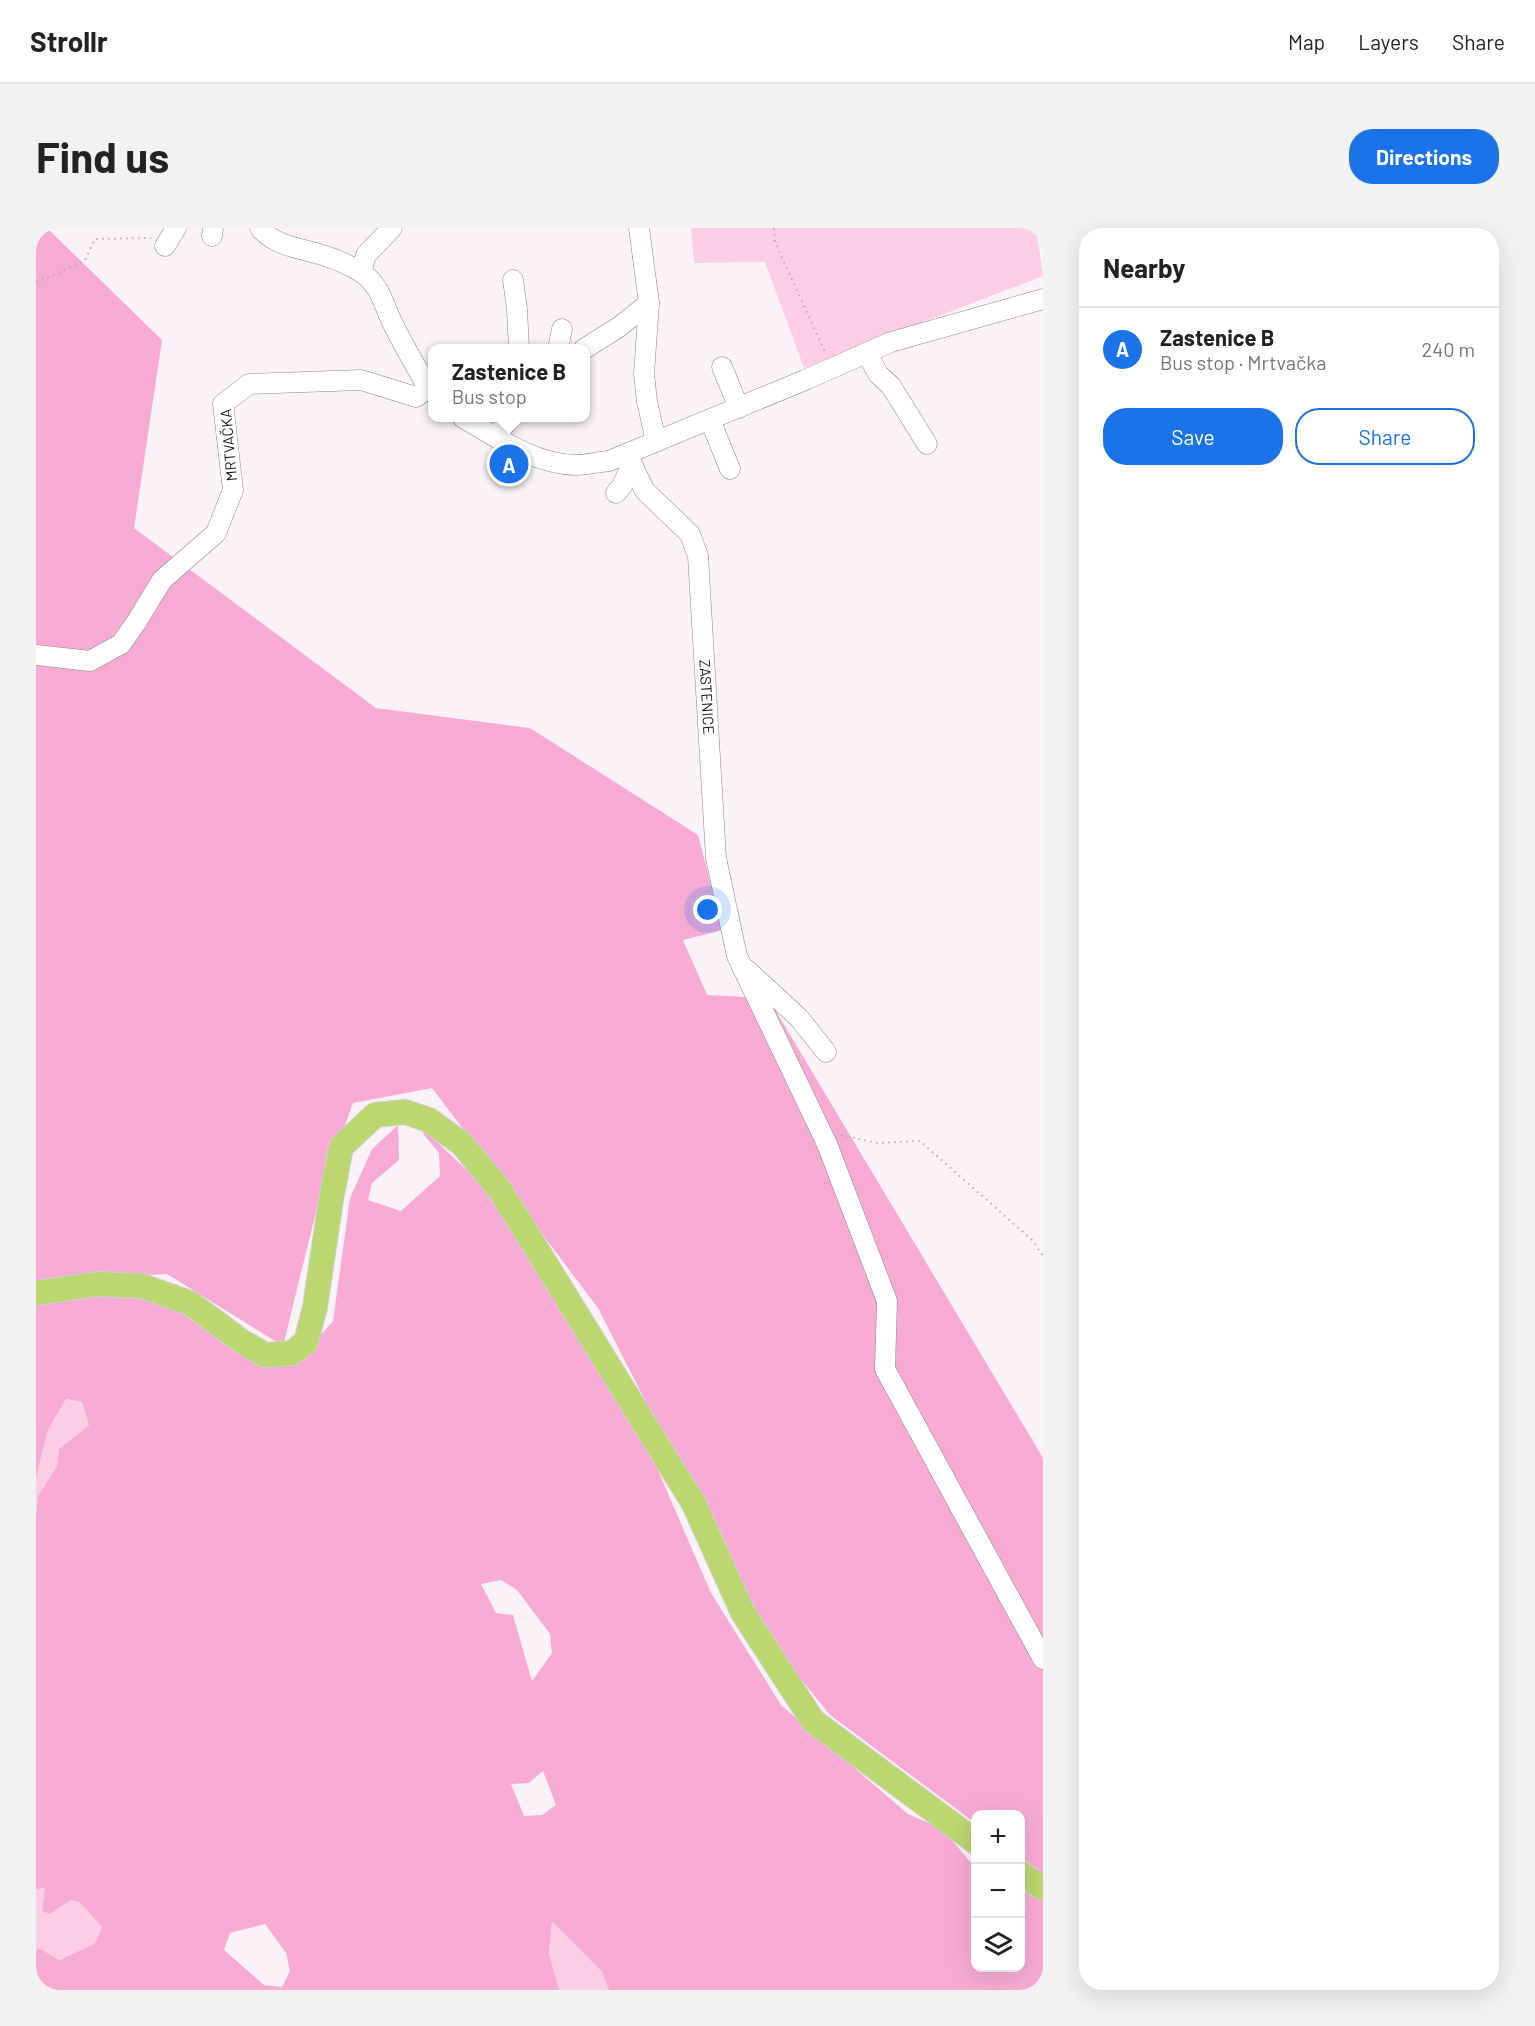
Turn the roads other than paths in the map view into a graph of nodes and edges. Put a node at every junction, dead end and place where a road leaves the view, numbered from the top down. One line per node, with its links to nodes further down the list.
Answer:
1 (260, 228): 4 (street)
2 (392, 228): 4 (street)
3 (639, 228): 7 (street)
4 (361, 272): 14 (street)
5 (513, 280): 9 (street)
6 (1043, 299): 12 (street)
7 (649, 303): 11 (street); 21 (street)
8 (562, 329): 10 (street)
9 (519, 344)
10 (559, 344)
11 (590, 344)
12 (867, 352): 16 (street); 22 (street)
13 (722, 367): 16 (street)
14 (428, 386)
15 (428, 391): 26 (street, MRTVAČKA)
16 (740, 408): 17 (street)
17 (710, 420): 21 (street); 24 (street)
18 (471, 422): 20 (street)
19 (506, 422): 20 (street)
20 (495, 436): 23 (street)
21 (656, 442): 23 (street)
22 (927, 444)
23 (630, 459): 25 (street); 27 (street, ZASTENICE)
24 (730, 469)
25 (616, 493)
26 (36, 655)
27 (740, 964): 28 (street); 30 (street, ZASTENICE)
28 (826, 1052)
29 (36, 1293): 31 (main road)
30 (1043, 1659)
31 (971, 1839)
32 (1025, 1876): 33 (main road)
33 (1043, 1888)

